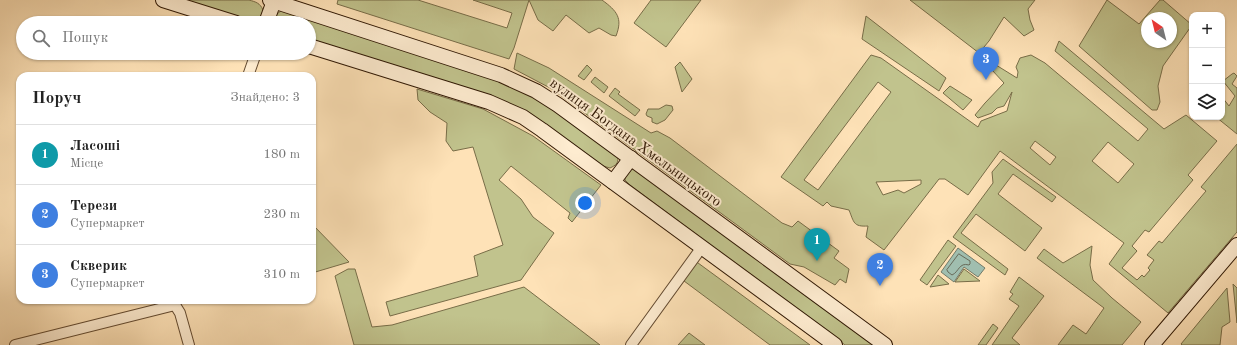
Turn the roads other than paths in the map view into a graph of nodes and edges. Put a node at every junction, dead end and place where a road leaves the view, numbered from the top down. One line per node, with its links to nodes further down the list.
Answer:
1 (163, 0): 3 (street)
2 (273, 0): 4 (street); 8 (street, вулиця Богдана Хмельницького)
3 (214, 16)
4 (268, 16)
5 (316, 48): 9 (street)
6 (254, 60): 7 (street)
7 (249, 72)
8 (631, 158): 9 (street); 19 (street, вулиця Богдана Хмельницького)
9 (613, 182): 11 (street)
10 (1237, 245): 20 (street)
11 (702, 247): 17 (street); 18 (street)
12 (169, 304): 14 (street)
13 (177, 304): 16 (street)
14 (44, 341): 15 (street)
15 (15, 345)
16 (189, 345)
17 (631, 345)
18 (835, 345)
19 (885, 345)
20 (1152, 345)

